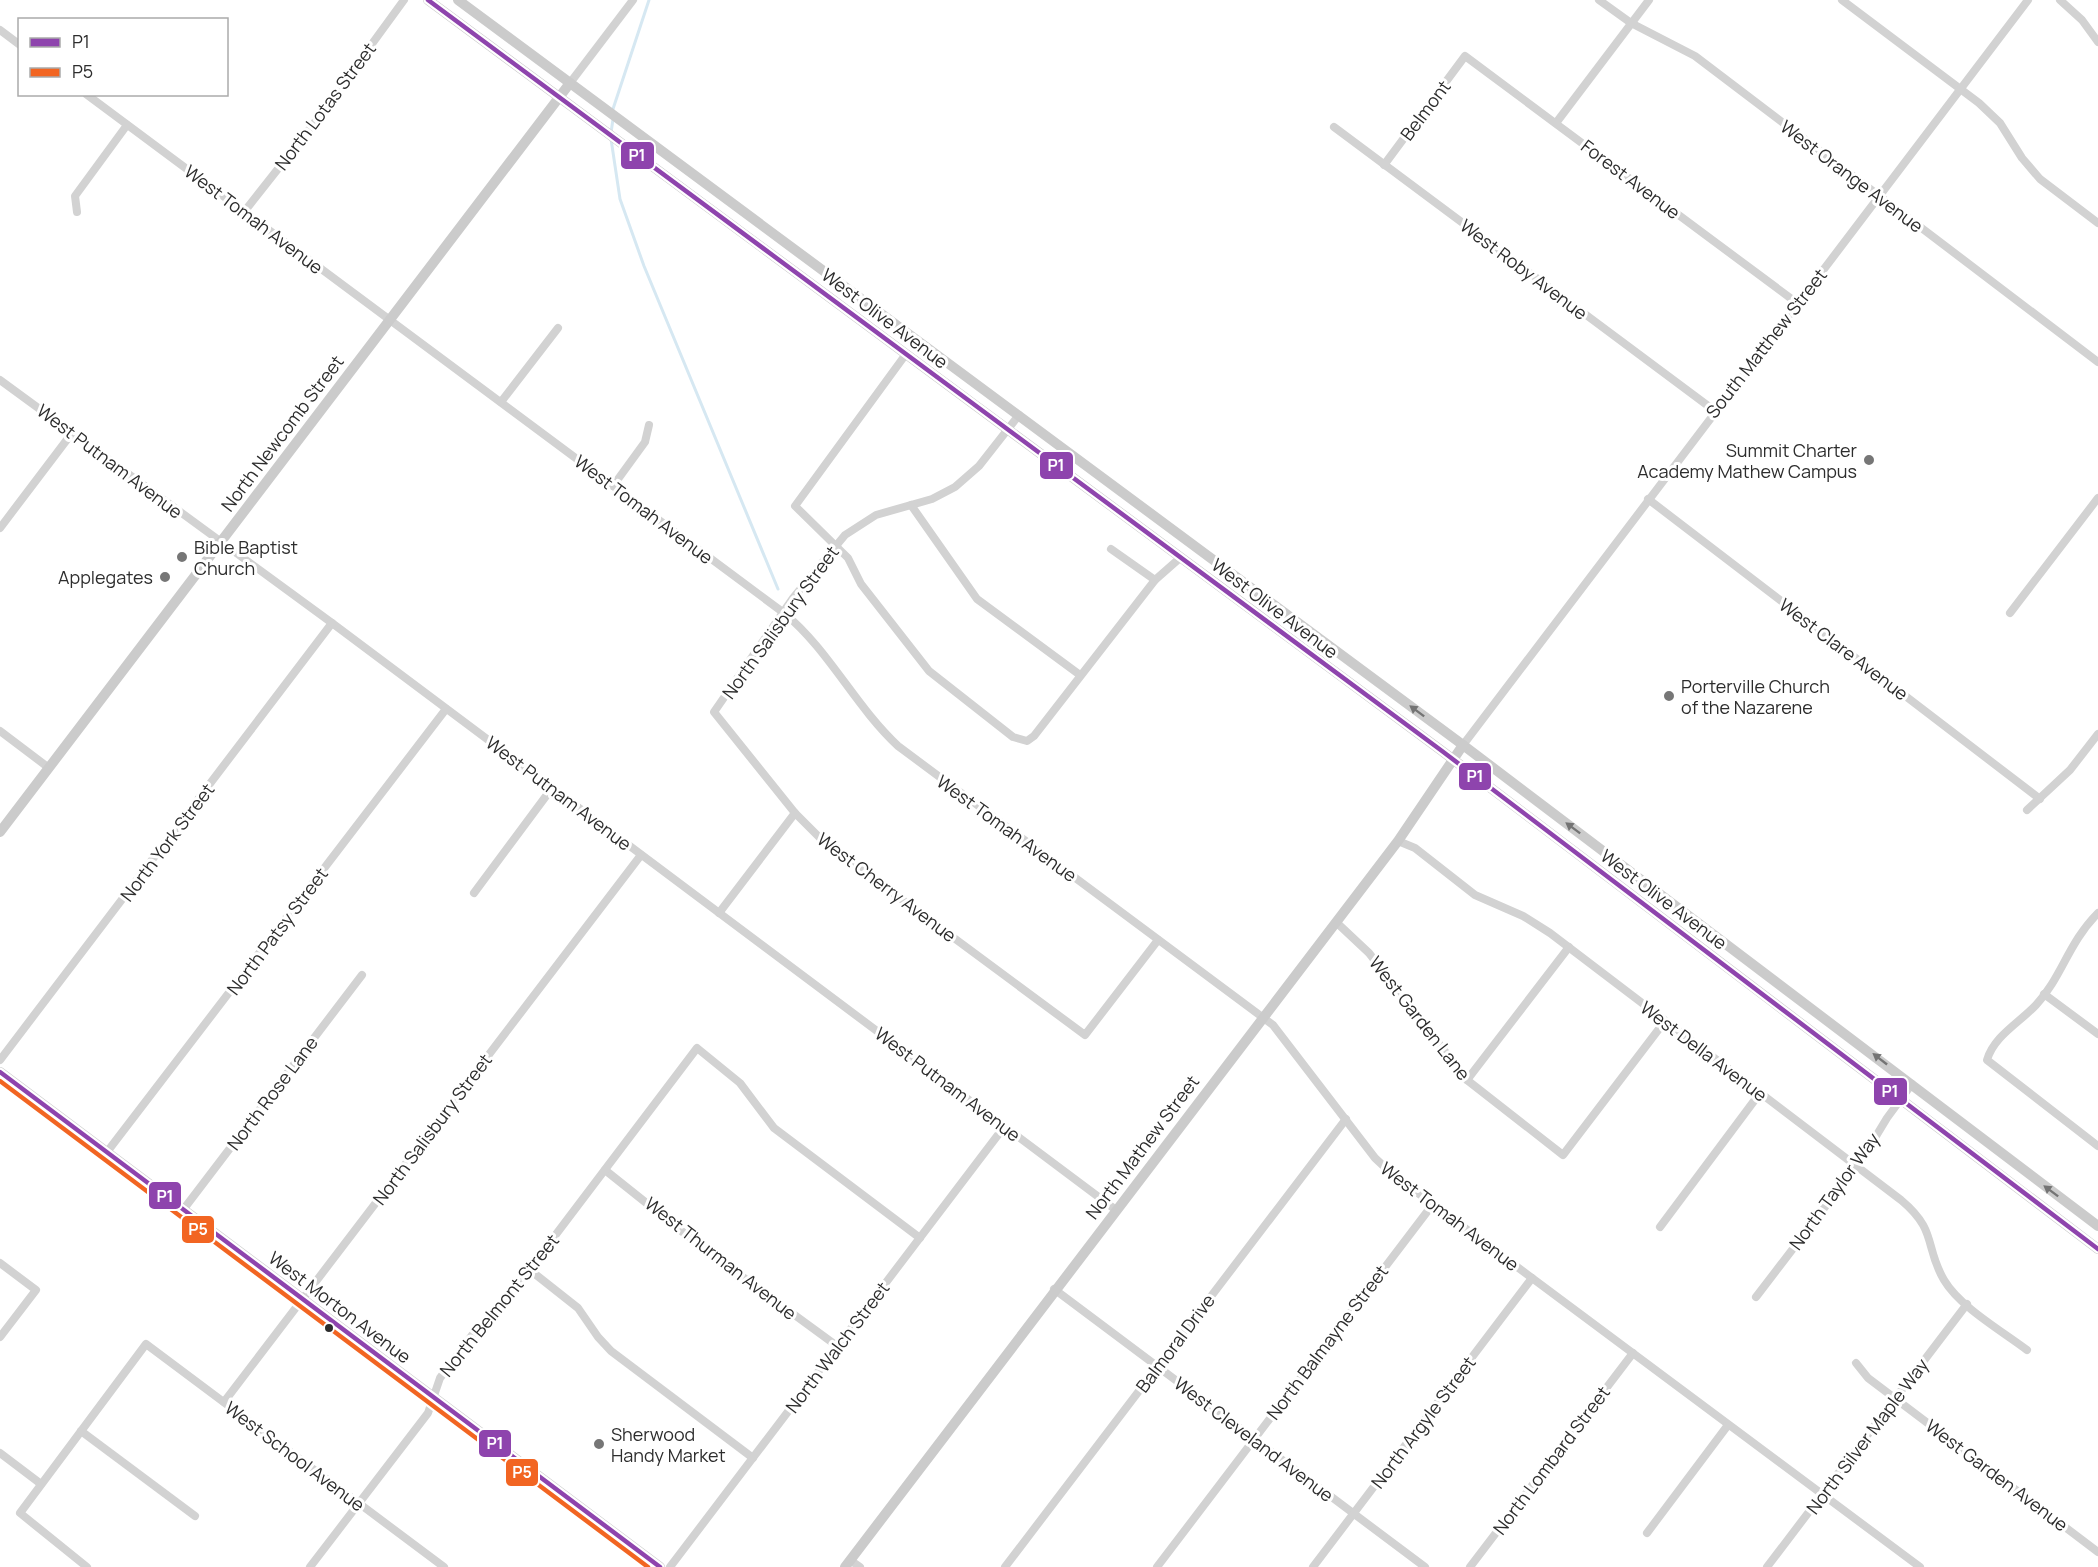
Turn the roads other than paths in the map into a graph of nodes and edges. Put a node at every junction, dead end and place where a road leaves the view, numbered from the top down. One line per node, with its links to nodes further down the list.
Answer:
1 (404, 0): 25 (street, North Lotas Street)
2 (428, 0): 18 (main road, West Olive Avenue)
3 (458, 0): 15 (main road, West Olive Avenue)
4 (633, 0): 15 (street)
5 (1599, 0): 10 (street, West Orange Avenue)
6 (1649, 0): 10 (street)
7 (1842, 0): 16 (street)
8 (2028, 0): 16 (street, South Matthew Street)
9 (2060, 0): 12 (street)
10 (1631, 23): 19 (street); 23 (street, West Orange Avenue)
11 (0, 31): 13 (street)
12 (2098, 42)
13 (18, 44)
14 (1465, 56): 19 (street, Forest Avenue); 22 (street, Belmont)
15 (570, 83): 18 (main road, North Newcomb Street); 35 (main road, West Olive Avenue)
16 (1963, 89): 23 (street, South Matthew Street); 26 (street)
17 (89, 96): 20 (street, West Tomah Avenue)
18 (559, 97): 28 (main road, North Newcomb Street); 30 (main road, West Olive Avenue)
19 (1556, 123): 27 (street, Forest Avenue)
20 (127, 125): 24 (street); 25 (street, West Tomah Avenue)
21 (1334, 128): 22 (street, West Roby Avenue)
22 (1384, 165): 34 (street, West Roby Avenue)
23 (1880, 197): 27 (street, South Matthew Street); 31 (street, West Orange Avenue)
24 (77, 212)
25 (244, 212): 28 (street, West Tomah Avenue)
26 (2098, 223)
27 (1797, 303): 34 (street, South Matthew Street)
28 (390, 320): 33 (street, West Tomah Avenue); 44 (main road, North Newcomb Street)
29 (558, 328): 33 (street)
30 (906, 354): 37 (main road, West Olive Avenue); 45 (street)
31 (2098, 362)
32 (0, 380): 38 (street, West Putnam Avenue)
33 (501, 402): 39 (street, West Tomah Avenue)
34 (1714, 411): 41 (street, South Matthew Street)
35 (1019, 415): 37 (street, North Salisbury Street); 57 (main road, West Olive Avenue, one-way to 35)
36 (649, 425): 39 (street)
37 (1007, 430): 42 (street, North Salisbury Street); 47 (main road, West Olive Avenue)
38 (72, 433): 43 (street); 44 (street, West Putnam Avenue)
39 (614, 486): 49 (street, West Tomah Avenue)
40 (2098, 498): 50 (street)
41 (1648, 499): 57 (street, South Matthew Street); 61 (street, West Clare Avenue)
42 (911, 505): 45 (street, North Salisbury Street); 52 (street)
43 (0, 528)
44 (219, 543): 51 (street, West Putnam Avenue); 59 (main road, North Newcomb Street)
45 (836, 545): 49 (street, North Salisbury Street); 52 (street)
46 (1111, 549): 48 (street)
47 (1180, 558): 48 (street); 58 (main road, West Olive Avenue)
48 (1155, 580): 52 (street)
49 (784, 613): 54 (street, North Salisbury Street); 71 (street, West Tomah Avenue)
50 (2010, 613)
51 (332, 623): 53 (street, West Putnam Avenue); 78 (street, North York Street)
52 (1080, 675)
53 (446, 709): 60 (street, West Putnam Avenue); 87 (street, North Patsy Street)
54 (714, 712): 63 (street, West Cherry Avenue)
55 (0, 731): 59 (street)
56 (2098, 734): 61 (street)
57 (1463, 745): 58 (main road, North Mathew Street); 81 (main road, West Olive Avenue, one-way to 57)
58 (1453, 760): 65 (main road, North Mathew Street); 83 (main road, West Olive Avenue)
59 (49, 768): 64 (main road, North Newcomb Street)
60 (552, 788): 66 (street, West Putnam Avenue); 67 (street)
61 (2040, 799): 62 (street)
62 (2027, 810)
63 (795, 813): 68 (street); 71 (street, West Cherry Avenue)
64 (0, 832)
65 (1398, 840): 70 (main road, North Mathew Street); 72 (street, West Della Avenue)
66 (641, 855): 68 (street, West Putnam Avenue); 102 (street, North Salisbury Street)
67 (474, 893)
68 (719, 913): 85 (street, West Putnam Avenue)
69 (2096, 918): 74 (street)
70 (1336, 922): 75 (main road, North Mathew Street); 80 (street, West Garden Lane)
71 (1158, 940): 75 (street, West Tomah Avenue)
72 (1569, 947): 76 (street, West Della Avenue); 80 (street)
73 (362, 975): 91 (street, North Rose Lane)
74 (2044, 994): 77 (street); 86 (street)
75 (1262, 1017): 84 (street, West Tomah Avenue); 92 (main road, North Mathew Street)
76 (1665, 1021): 80 (street, West Garden Lane); 82 (street, West Della Avenue)
77 (2098, 1034)
78 (0, 1060)
79 (0, 1072): 87 (main road, West Morton Avenue)
80 (1467, 1080)
81 (1912, 1084): 83 (street, North Taylor Way); 93 (main road, West Olive Avenue, one-way to 81)
82 (1760, 1093): 88 (street, West Della Avenue); 94 (street)
83 (1900, 1099): 88 (street, North Taylor Way); 96 (main road, West Olive Avenue)
84 (1346, 1119): 90 (street, West Tomah Avenue); 109 (street, Balmoral Drive)
85 (1004, 1126): 92 (street, West Putnam Avenue); 95 (street, North Walch Street)
86 (2098, 1146)
87 (107, 1152): 91 (main road, West Morton Avenue)
88 (1856, 1166): 101 (street, North Taylor Way); 103 (street, West Della Avenue)
89 (605, 1170): 95 (street, North Belmont Street); 98 (street, North Belmont Street); 105 (street, West Thurman Avenue)
90 (1432, 1204): 99 (street, West Tomah Avenue); 115 (street, North Balmayne Street)
91 (183, 1210): 102 (main road, West Morton Avenue)
92 (1116, 1210): 100 (main road, North Mathew Street)
93 (2098, 1226)
94 (1660, 1227)
95 (920, 1238): 105 (street, North Walch Street)
96 (2098, 1249)
97 (0, 1263): 104 (street)
98 (530, 1270): 110 (street, North Belmont Street); 117 (street)
99 (1532, 1278): 107 (street, West Tomah Avenue); 121 (street, North Argyle Street)
100 (1054, 1289): 109 (street, West Cleveland Avenue); 125 (main road, North Mathew Street)
101 (1756, 1297)
102 (302, 1299): 110 (main road, West Morton Avenue); 112 (street, North Salisbury Street)
103 (1967, 1304): 106 (street, West Della Avenue); 111 (street, North Silver Maple Way)
104 (0, 1337)
105 (837, 1347): 117 (street, North Walch Street)
106 (2027, 1350)
107 (1633, 1353): 113 (street, West Tomah Avenue); 136 (street, North Lombard Street)
108 (1856, 1363): 111 (street, West Garden Avenue)
109 (1157, 1366): 115 (street, West Cleveland Avenue); 132 (street, Balmoral Drive)
110 (433, 1398): 120 (street, North Belmont Street); 129 (main road, West Morton Avenue)
111 (1895, 1398): 119 (street, North Silver Maple Way); 124 (street, West Garden Avenue)
112 (224, 1402): 114 (street, West School Avenue); 120 (street, West School Avenue)
113 (1728, 1425): 119 (street, West Tomah Avenue); 123 (street)
114 (81, 1431): 118 (street); 122 (street)
115 (1254, 1439): 121 (street, West Cleveland Avenue); 133 (street, North Balmayne Street)
116 (0, 1453): 118 (street)
117 (753, 1458): 130 (street, North Walch Street)
118 (41, 1484): 126 (street)
119 (1822, 1495): 137 (street, North Silver Maple Way); 138 (street, West Tomah Avenue)
120 (359, 1503): 127 (street, North Belmont Street); 128 (street, West School Avenue)
121 (1354, 1514): 134 (street, North Argyle Street); 135 (street, West Cleveland Avenue)
122 (195, 1516)
123 (1647, 1533)
124 (2098, 1552)
125 (848, 1563): 131 (street)
126 (87, 1567)
127 (310, 1567)
128 (444, 1567)
129 (660, 1567)
130 (670, 1567)
131 (860, 1567)
132 (1005, 1567)
133 (1157, 1567)
134 (1313, 1567)
135 (1425, 1567)
136 (1470, 1567)
137 (1767, 1567)
138 (1920, 1567)

